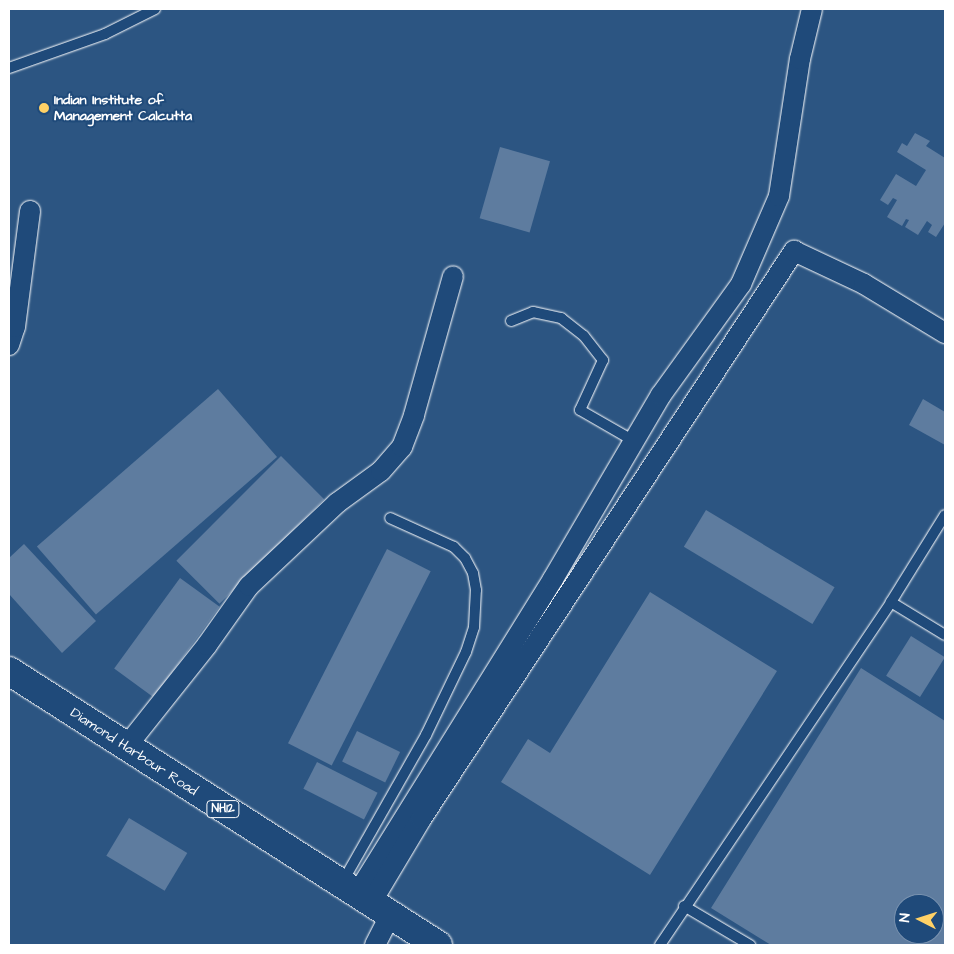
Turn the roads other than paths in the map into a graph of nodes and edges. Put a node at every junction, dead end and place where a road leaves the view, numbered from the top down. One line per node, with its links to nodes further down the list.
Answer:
1 (155, 9): 3 (lane)
2 (812, 9): 9 (street)
3 (9, 68)
4 (30, 211): 8 (street)
5 (453, 276): 15 (street)
6 (512, 321): 9 (lane)
7 (945, 333): 16 (street)
8 (9, 346)
9 (634, 441): 16 (street)
10 (945, 514): 12 (lane)
11 (390, 518): 16 (lane)
12 (891, 602): 13 (lane); 17 (lane)
13 (945, 636)
14 (9, 671): 15 (highway, Diamond Harbour Road / NH12)
15 (126, 748): 16 (highway, Diamond Harbour Road / NH12)
16 (365, 899): 18 (street); 19 (highway, Diamond Harbour Road / NH12)
17 (684, 906): 20 (lane); 21 (lane)
18 (375, 945)
19 (438, 945)
20 (660, 945)
21 (750, 945)

